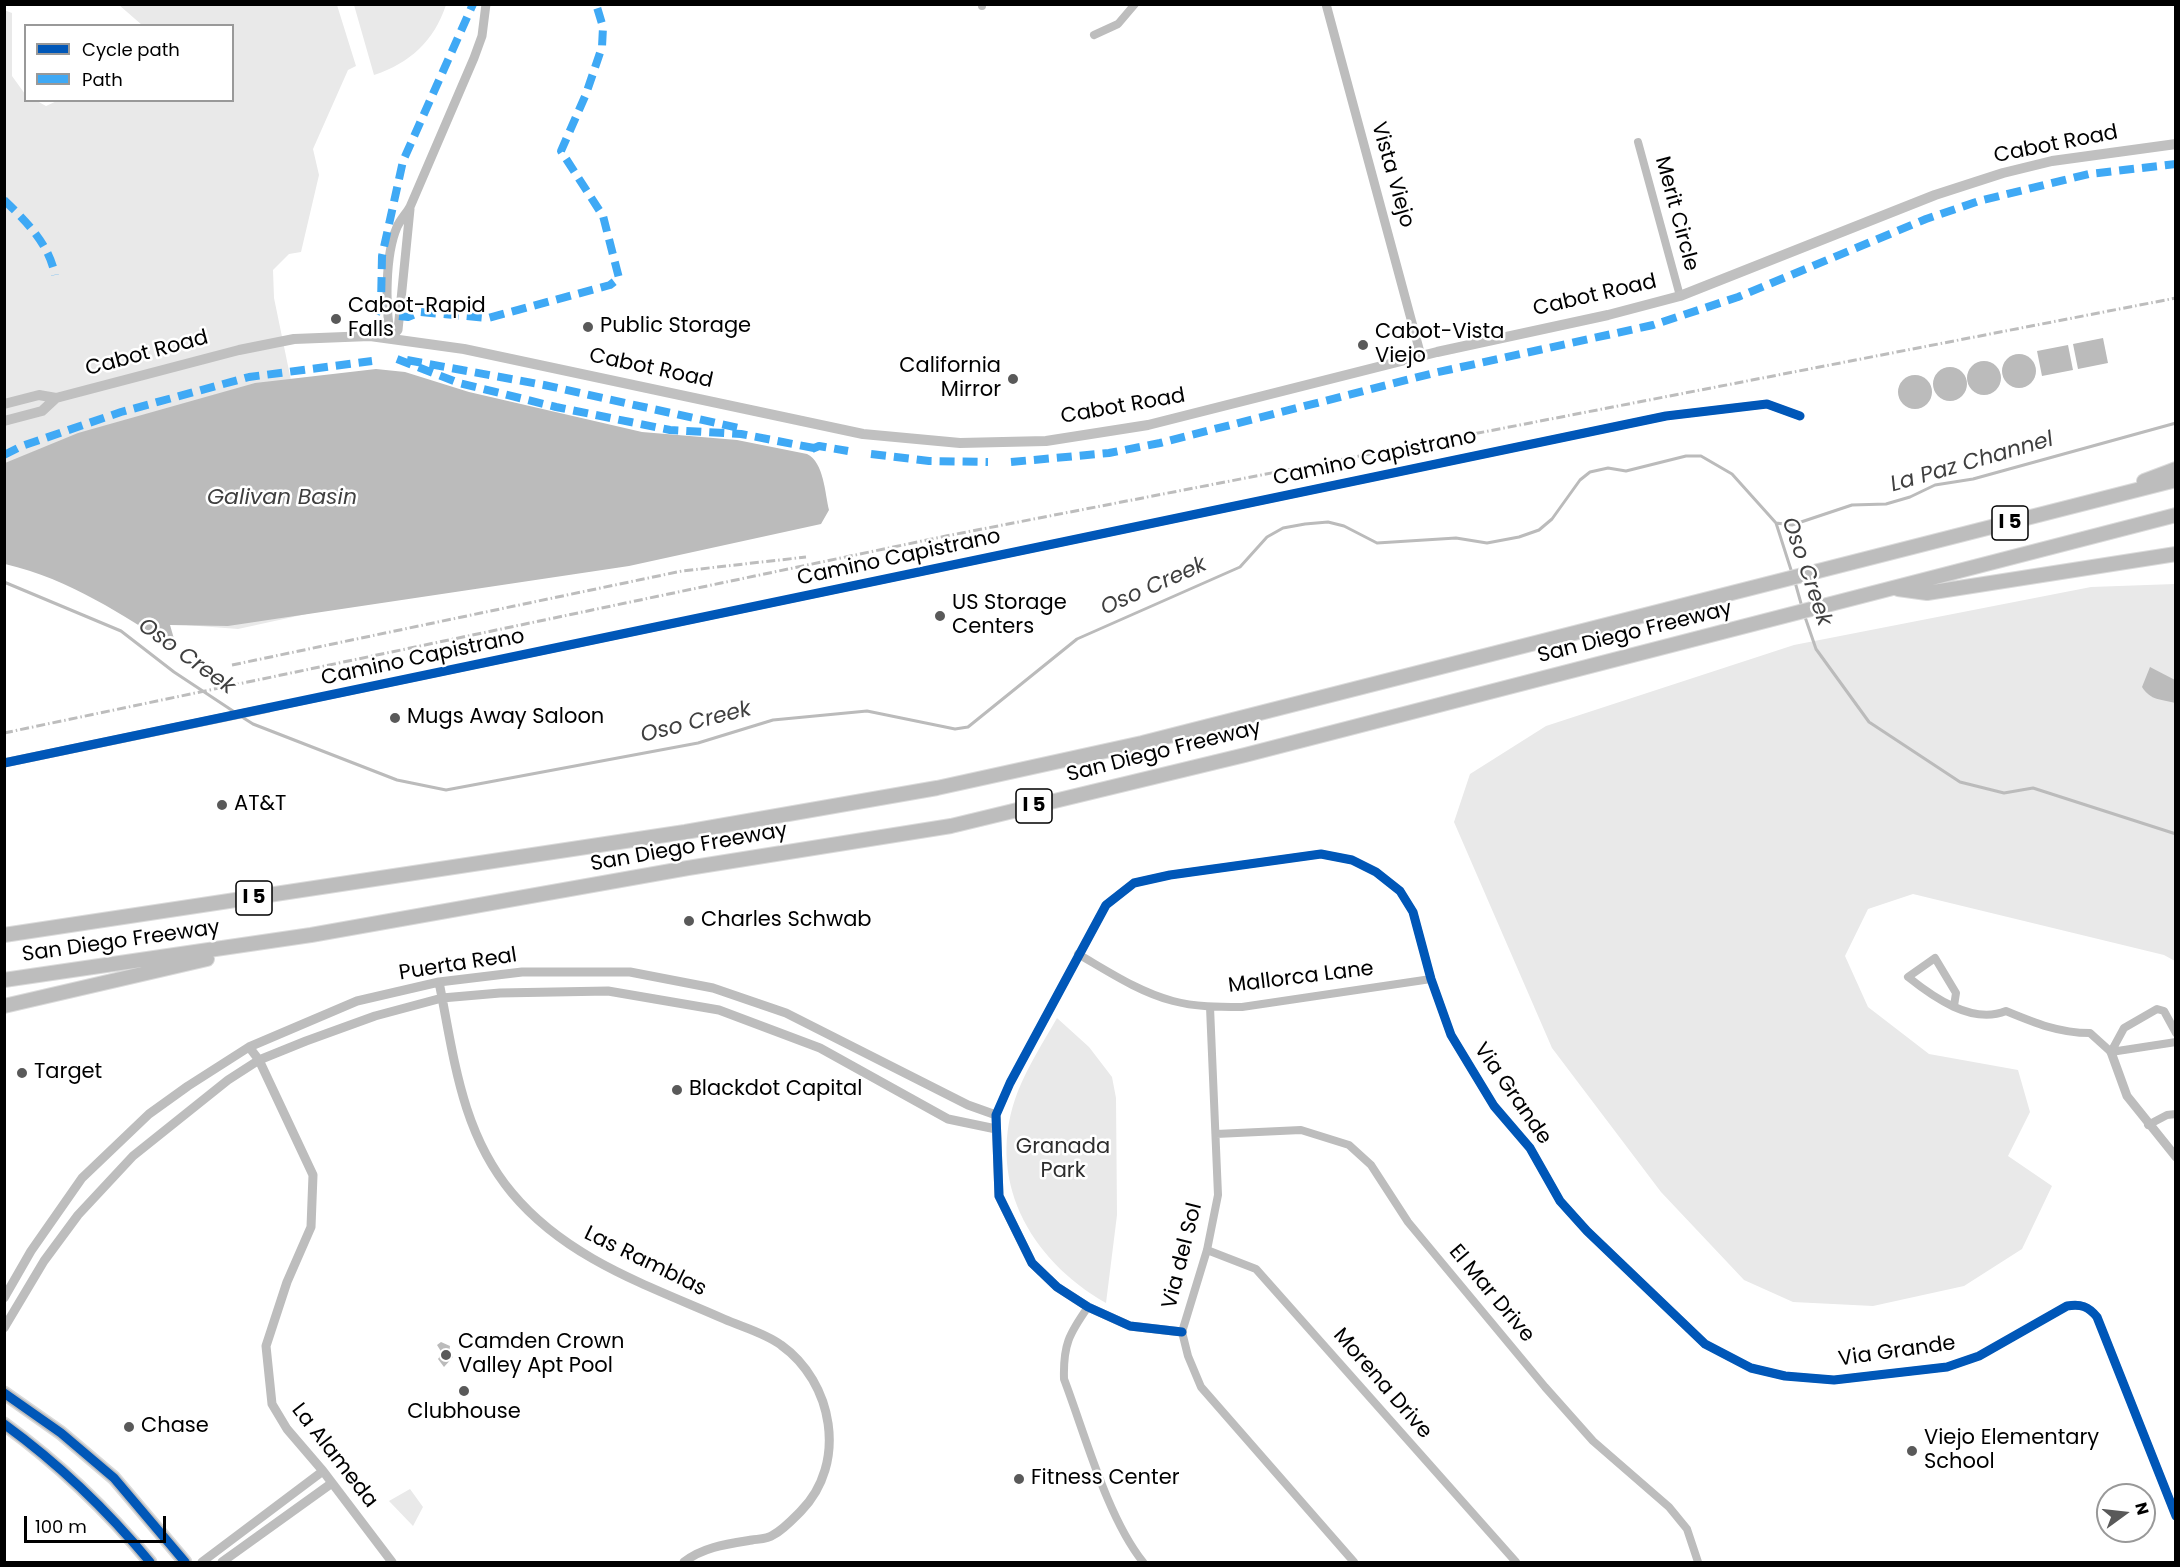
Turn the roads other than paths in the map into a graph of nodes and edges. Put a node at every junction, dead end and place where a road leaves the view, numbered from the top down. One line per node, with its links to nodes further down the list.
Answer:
1 (486, 4): 8 (street)
2 (1135, 4): 4 (street)
3 (1326, 4): 9 (street, Vista Viejo)
4 (1094, 35)
5 (1638, 142): 7 (street, Merit Circle)
6 (2175, 144): 7 (main road, Cabot Road)
7 (1680, 296): 9 (main road, Cabot Road)
8 (391, 338): 9 (main road, Cabot Road); 10 (main road, Cabot Road)
9 (1421, 356)
10 (56, 398): 11 (main road, Cabot Road); 13 (main road, Cabot Road)
11 (4, 404)
12 (1800, 416): 20 (street, Camino Capistrano)
13 (4, 421)
14 (2175, 469): 16 (highway)
15 (2175, 480): 16 (highway, San Diego Freeway / I 5)
16 (2077, 506): 22 (highway, San Diego Freeway / I 5)
17 (2175, 515): 19 (highway, San Diego Freeway / I 5)
18 (2175, 554): 19 (highway)
19 (1890, 588): 23 (highway, San Diego Freeway / I 5)
20 (269, 708): 21 (street, Camino Capistrano)
21 (4, 763)
22 (4, 935)
23 (311, 935): 26 (highway, San Diego Freeway / I 5); 29 (highway)
24 (1078, 954): 25 (street, Via Grande); 30 (street, Mallorca Lane); 38 (street, Via Grande)
25 (1431, 979): 30 (street, Mallorca Lane); 52 (street, Via Grande)
26 (4, 980)
27 (439, 982): 28 (street, Las Ramblas); 34 (street, Puerta Real); 38 (street, Puerta Real)
28 (442, 998): 36 (street, Puerta Real); 40 (street, Puerta Real); 58 (street, Las Ramblas)
29 (4, 1006)
30 (1210, 1006): 41 (street, Via del Sol)
31 (1954, 1006): 31 (street); 35 (street)
32 (2175, 1033): 35 (street)
33 (2175, 1042): 35 (street)
34 (249, 1047): 36 (street, La Alameda); 44 (street, Puerta Real)
35 (2110, 1052): 39 (street)
36 (259, 1060): 46 (street, Puerta Real); 50 (street, La Alameda)
37 (2175, 1114): 39 (street)
38 (996, 1115): 40 (street)
39 (2148, 1125): 42 (street)
40 (996, 1129): 45 (street)
41 (1216, 1134): 43 (street, Via del Sol); 62 (street, El Mar Drive)
42 (2175, 1157)
43 (1206, 1250): 47 (street, Via del Sol); 61 (street, Morena Drive)
44 (4, 1298)
45 (1088, 1307): 47 (street); 59 (street)
46 (4, 1328)
47 (1182, 1332): 60 (street, Via del Sol)
48 (4, 1393): 54 (main road)
49 (4, 1424): 53 (main road)
50 (323, 1471): 51 (street, La Alameda); 55 (street)
51 (332, 1483): 56 (street); 57 (street, La Alameda)
52 (2175, 1516)
53 (150, 1563)
54 (185, 1563)
55 (202, 1563)
56 (222, 1563)
57 (392, 1563)
58 (684, 1563)
59 (1143, 1563)
60 (1354, 1563)
61 (1516, 1563)
62 (1698, 1563)

